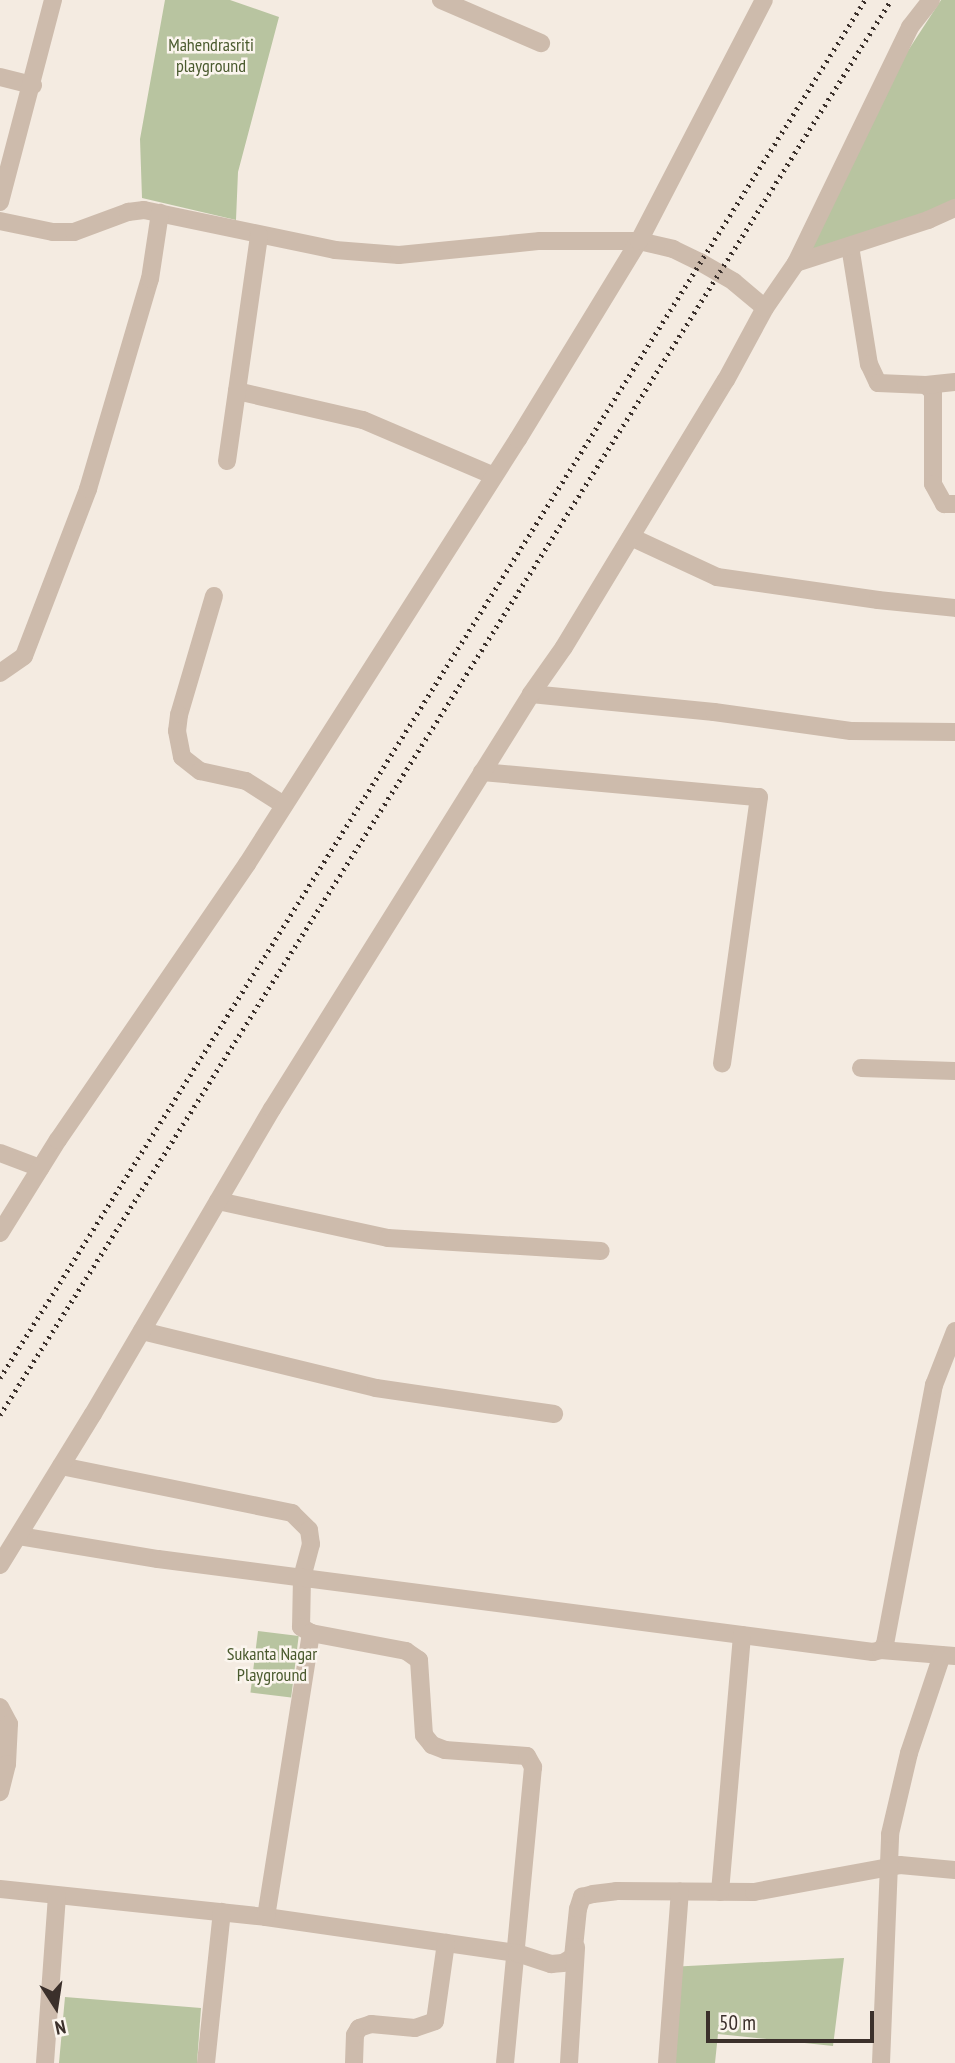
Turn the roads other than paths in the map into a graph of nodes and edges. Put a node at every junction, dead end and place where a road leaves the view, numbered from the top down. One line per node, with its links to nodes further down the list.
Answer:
1 (54, 0): 7 (street)
2 (441, 0): 5 (street)
3 (764, 0): 13 (street)
4 (931, 0): 15 (street)
5 (541, 43)
6 (0, 77): 7 (street)
7 (33, 85): 8 (street)
8 (0, 202)
9 (955, 208): 14 (street)
10 (160, 213): 11 (street); 12 (street); 26 (street)
11 (0, 221)
12 (259, 235): 13 (street); 19 (street)
13 (639, 241): 16 (street); 21 (street)
14 (849, 246): 15 (street); 18 (street)
15 (796, 263): 16 (street)
16 (765, 308): 23 (street)
17 (955, 382): 18 (street)
18 (926, 386): 22 (street)
19 (237, 391): 20 (street); 21 (street)
20 (227, 461)
21 (494, 475): 30 (street)
22 (955, 505)
23 (631, 537): 25 (street); 27 (street)
24 (214, 596): 30 (street)
25 (955, 608)
26 (0, 673)
27 (531, 694): 28 (street); 29 (street)
28 (955, 732)
29 (482, 772): 31 (street); 36 (street)
30 (285, 805): 35 (street)
31 (722, 1063)
32 (861, 1068): 33 (street)
33 (955, 1071)
34 (0, 1153): 35 (street)
35 (40, 1168): 37 (street)
36 (218, 1201): 38 (street); 39 (street)
37 (0, 1233)
38 (601, 1251)
39 (142, 1331): 41 (street); 42 (street)
40 (955, 1331): 48 (street)
41 (554, 1414)
42 (61, 1466): 43 (street); 45 (street)
43 (19, 1536): 44 (street); 45 (street)
44 (0, 1565)
45 (302, 1577): 46 (street); 47 (street)
46 (311, 1633): 59 (street); 62 (street)
47 (743, 1635): 48 (street); 56 (street)
48 (881, 1650): 49 (street)
49 (949, 1656): 52 (street)
50 (0, 1707): 51 (street)
51 (0, 1792)
52 (888, 1867): 53 (street); 56 (street); 69 (street)
53 (955, 1870)
54 (0, 1889): 57 (street)
55 (680, 1891): 56 (street); 61 (street); 68 (street)
56 (720, 1892)
57 (57, 1895): 58 (street); 63 (street)
58 (222, 1912): 59 (street); 64 (street)
59 (267, 1917): 60 (street)
60 (446, 1943): 62 (street); 65 (street)
61 (576, 1947): 62 (street); 67 (street)
62 (517, 1953): 66 (street)
63 (45, 2063)
64 (206, 2063)
65 (354, 2063)
66 (505, 2063)
67 (569, 2063)
68 (667, 2063)
69 (881, 2063)

